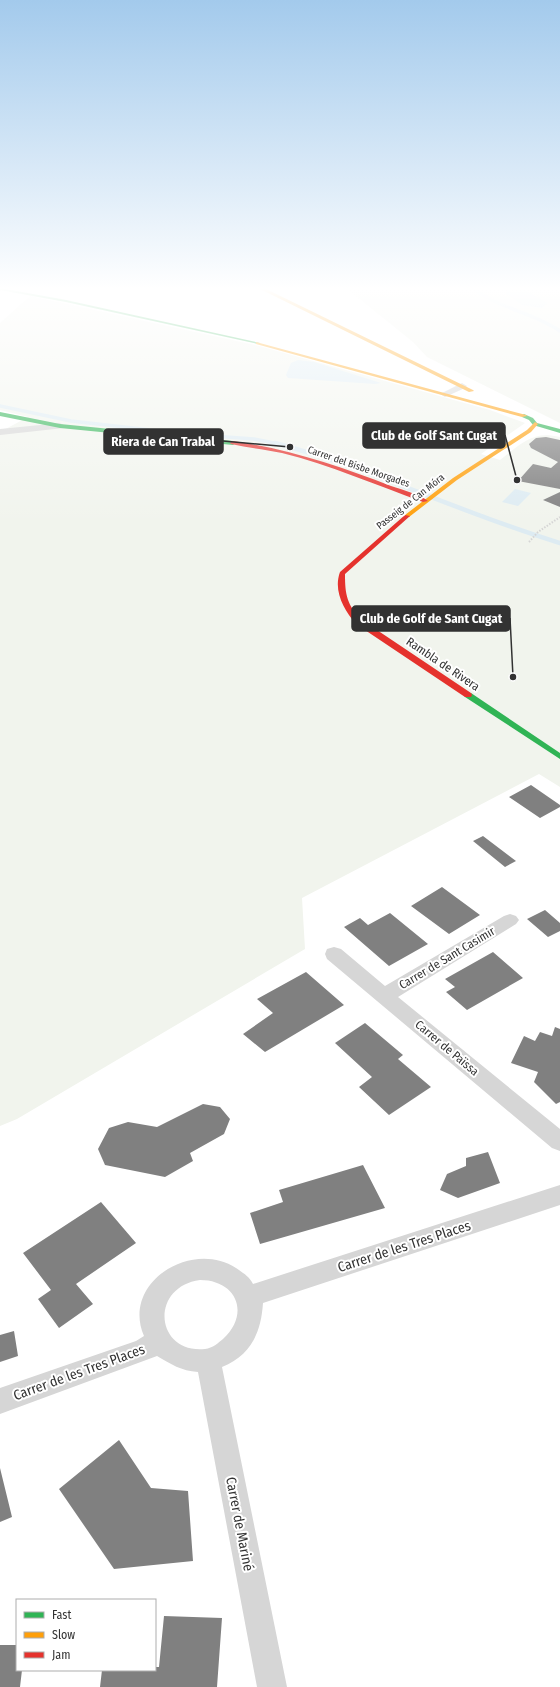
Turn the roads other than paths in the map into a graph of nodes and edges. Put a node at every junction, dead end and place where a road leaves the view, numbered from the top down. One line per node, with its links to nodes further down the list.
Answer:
1 (347, 367): 4 (street)
2 (422, 367): 3 (street)
3 (462, 386): 4 (street); 6 (street)
4 (445, 394): 6 (street)
5 (0, 414): 8 (street, Carrer del Bisbe Morgades)
6 (524, 416): 7 (street)
7 (535, 424): 9 (street); 11 (street, Passeig de Can Móra)
8 (60, 426): 10 (street); 11 (street, Carrer del Bisbe Morgades)
9 (560, 431)
10 (0, 432)
11 (427, 499): 12 (street, Passeig de Can Móra)
12 (342, 573): 13 (street, Rambla de Rivera)
13 (560, 758)
14 (510, 920): 16 (street, Carrer de Sant Casimir)
15 (334, 954): 16 (street, Carrer de Païssa)
16 (384, 996): 17 (street, Carrer de Païssa)
17 (560, 1142)
18 (560, 1195): 19 (street, Carrer de les Tres Places)
19 (248, 1297): 20 (street); 21 (street)
20 (158, 1341): 21 (street); 22 (street, Carrer de les Tres Places)
21 (208, 1360): 23 (street, Carrer de Mariné)
22 (0, 1401)
23 (272, 1687)

